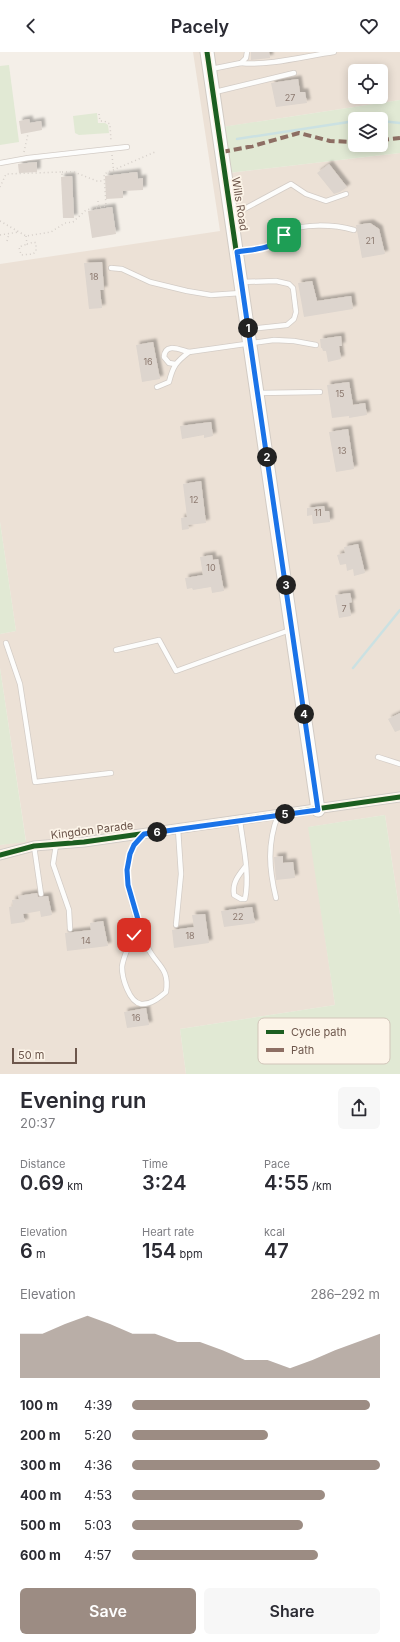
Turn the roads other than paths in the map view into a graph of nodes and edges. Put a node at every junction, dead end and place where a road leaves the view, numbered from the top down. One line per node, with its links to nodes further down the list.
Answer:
1 (207, 52): 5 (street, Wills Road)
2 (247, 52): 4 (lane)
3 (334, 52): 4 (lane)
4 (241, 64): 5 (lane)
5 (209, 69): 7 (street, Wills Road)
6 (294, 73): 7 (lane)
7 (213, 93): 11 (street, Wills Road)
8 (127, 147): 9 (lane)
9 (0, 163)
10 (346, 194): 11 (lane)
11 (232, 216): 13 (street, Wills Road)
12 (354, 230): 13 (lane)
13 (237, 252): 15 (street, Wills Road)
14 (111, 268): 15 (lane)
15 (242, 288): 16 (street, Wills Road); 16 (lane)
16 (248, 329): 17 (street, Wills Road)
17 (251, 344): 18 (lane); 19 (lane); 23 (street, Wills Road)
18 (316, 345)
19 (189, 352): 20 (lane); 20 (lane)
20 (175, 364): 21 (lane)
21 (157, 387)
22 (320, 392): 23 (lane)
23 (258, 393): 24 (street, Wills Road)
24 (292, 629): 26 (lane); 31 (street, Wills Road)
25 (6, 643): 29 (lane)
26 (116, 650)
27 (378, 757): 28 (lane)
28 (400, 764)
29 (111, 772)
30 (400, 797): 31 (street, Kingdon Parade)
31 (318, 810): 32 (street, Kingdon Parade)
32 (278, 815): 33 (street, Kingdon Parade); 41 (lane)
33 (240, 821): 34 (street, Kingdon Parade); 39 (lane)
34 (178, 829): 35 (street, Kingdon Parade); 43 (lane)
35 (144, 834): 36 (street, Kingdon Parade); 42 (lane)
36 (56, 845): 37 (street, Kingdon Parade); 44 (lane)
37 (34, 846): 38 (street, Kingdon Parade); 40 (lane)
38 (0, 855)
39 (245, 867): 39 (lane)
40 (41, 894)
41 (276, 898)
42 (139, 923): 42 (lane)
43 (176, 925)
44 (70, 929)

